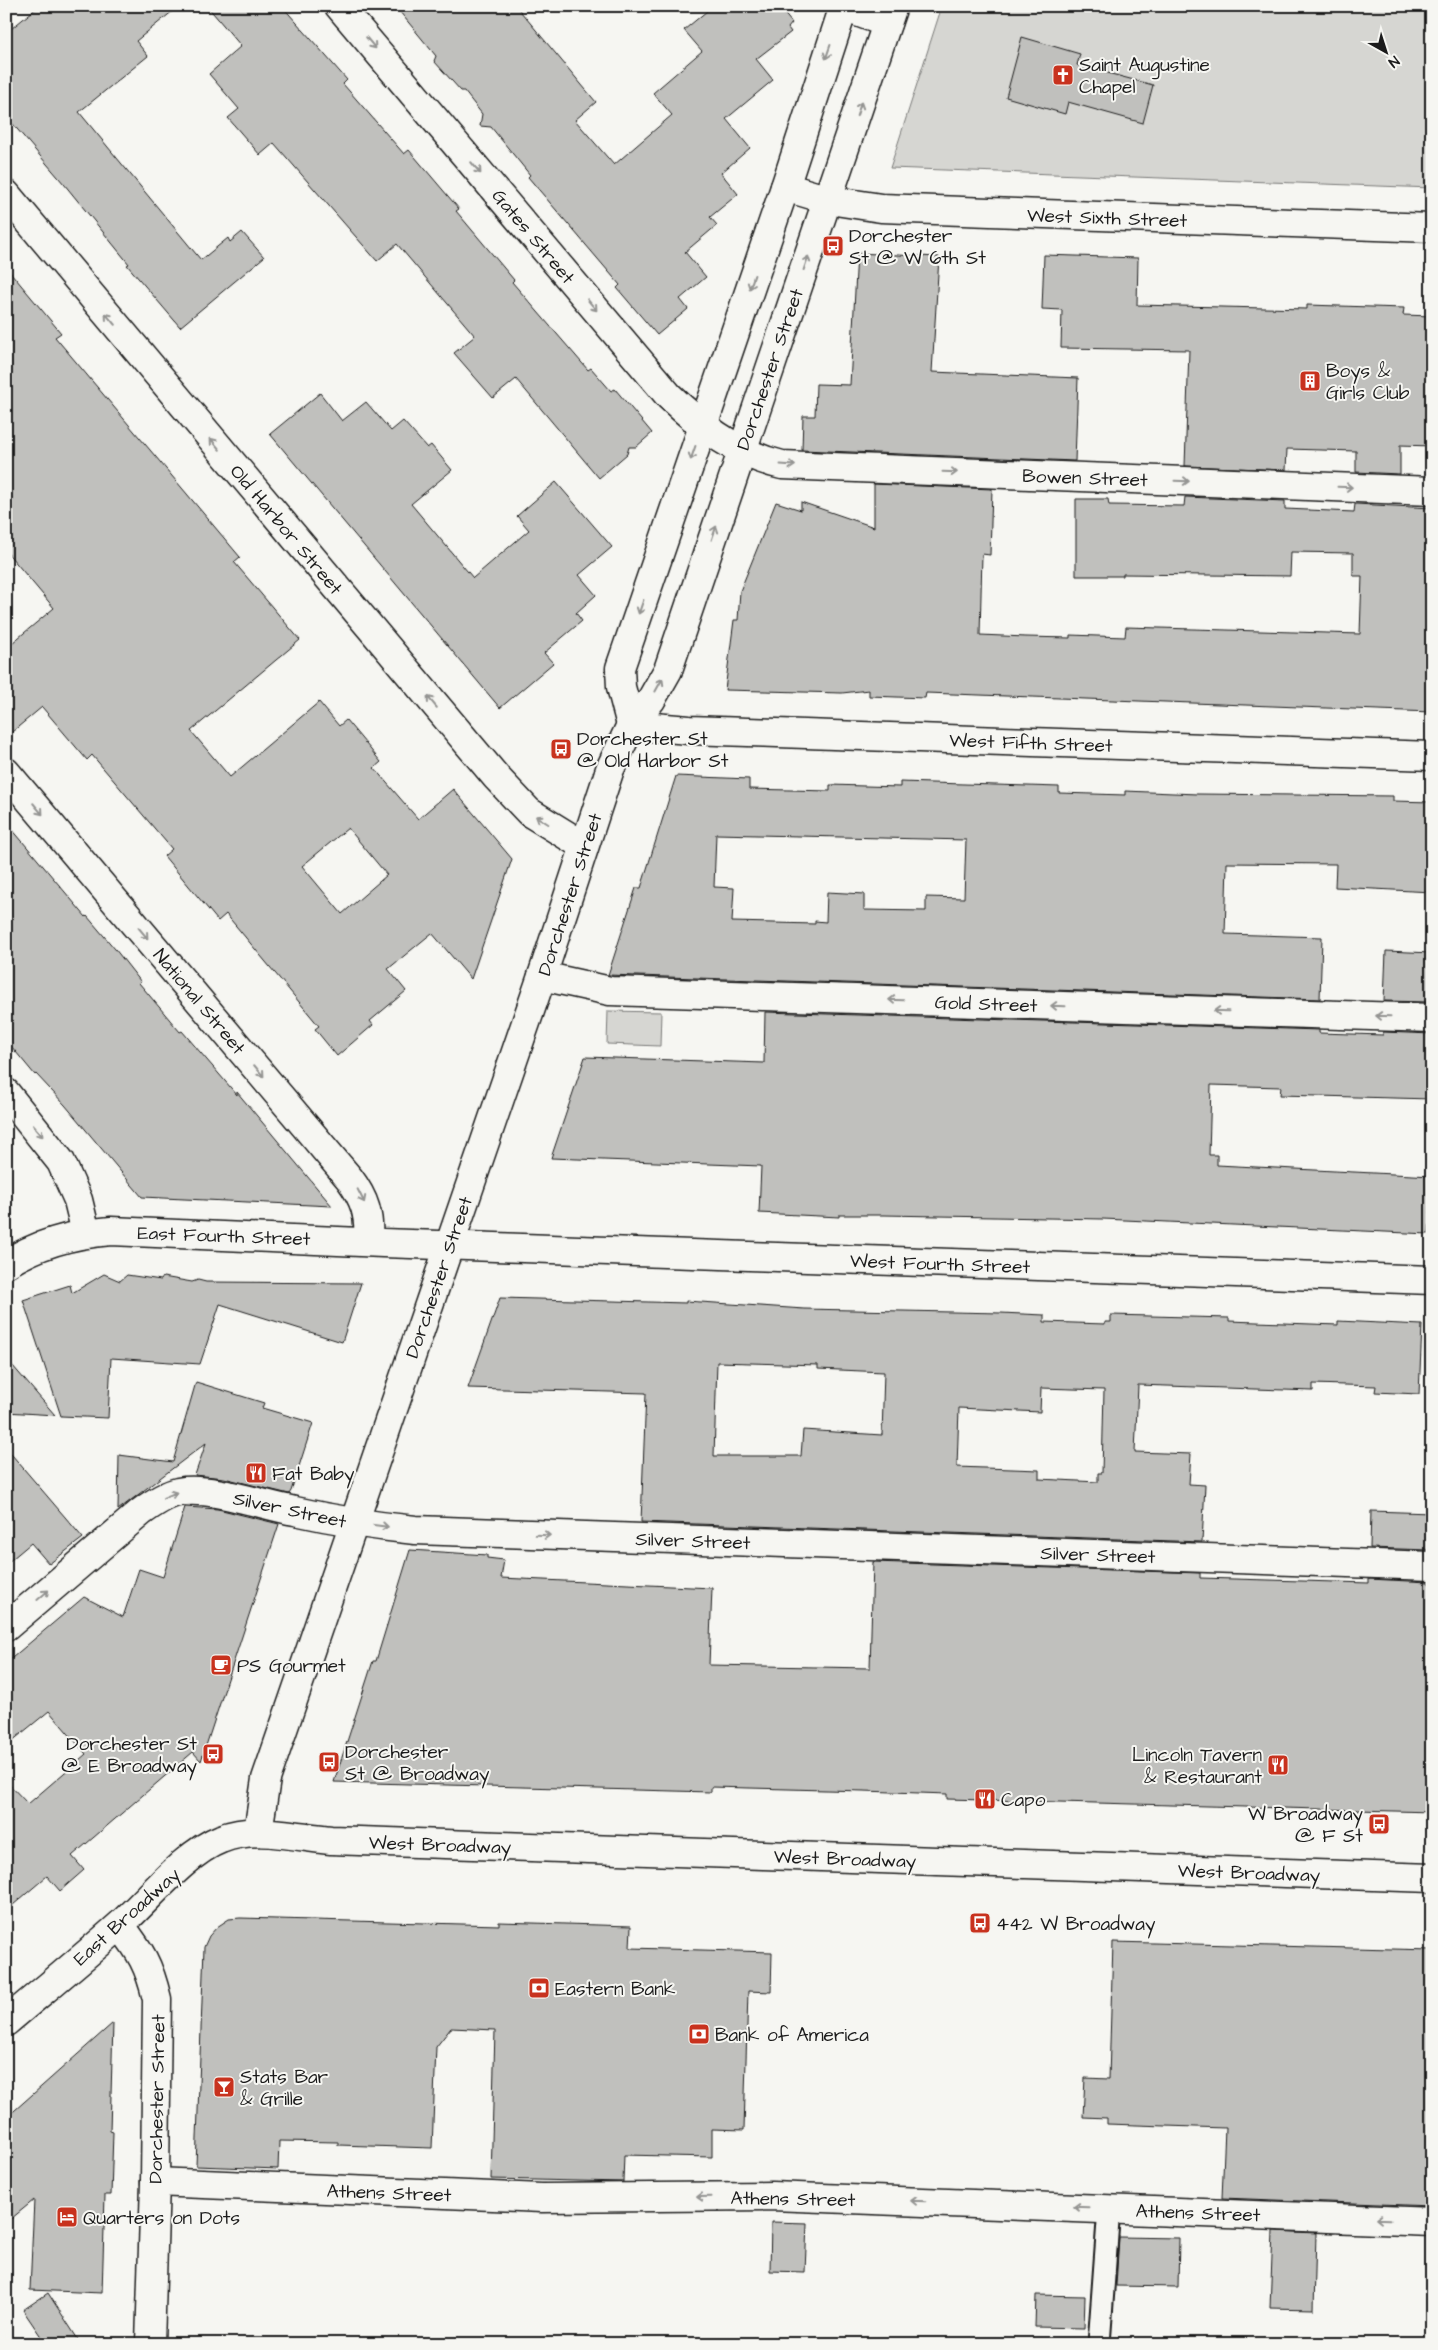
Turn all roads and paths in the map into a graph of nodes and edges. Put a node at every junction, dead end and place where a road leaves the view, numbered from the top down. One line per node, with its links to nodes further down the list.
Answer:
1 (339, 6): 8 (street, Gates Street, one-way to 8)
2 (843, 7): 3 (street); 4 (street, one-way to 4)
3 (890, 15): 6 (street, Dorchester Street, one-way to 3)
4 (785, 187): 6 (street, West Sixth Street); 8 (street, one-way to 8)
5 (6, 194): 14 (street, Old Harbor Street, one-way to 5)
6 (829, 200): 7 (street, West Sixth Street); 9 (street, Dorchester Street, one-way to 6)
7 (1432, 228)
8 (702, 426): 9 (street, Gates Street); 11 (street, one-way to 11)
9 (742, 450): 10 (street, Bowen Street, one-way to 10); 11 (street, Dorchester Street, one-way to 9)
10 (1432, 491)
11 (630, 725): 12 (street, West Fifth Street); 14 (street, Dorchester Street)
12 (1432, 756)
13 (6, 772): 19 (street, National Street, one-way to 19)
14 (584, 846): 15 (street, Dorchester Street)
15 (542, 976): 16 (street, Gold Street, one-way to 15); 20 (street, Dorchester Street)
16 (1432, 1018)
17 (6, 1093): 18 (street, one-way to 18)
18 (86, 1233): 19 (street, East Fourth Street); 21 (street, East Fourth Street)
19 (368, 1242): 20 (street, East Fourth Street)
20 (449, 1245): 22 (street, West Fourth Street); 23 (street, Dorchester Street)
21 (6, 1264)
22 (1432, 1280)
23 (353, 1523): 24 (street, Silver Street, one-way to 24); 25 (street, Silver Street, one-way to 23); 26 (street, Dorchester Street)
24 (1432, 1566)
25 (6, 1627)
26 (258, 1832): 27 (street, West Broadway); 28 (street, East Broadway)
27 (1432, 1878)
28 (120, 1925): 29 (street, East Broadway); 30 (street, Dorchester Street)
29 (6, 2022)
30 (155, 2182): 31 (street, Athens Street, one-way to 30); 33 (street, Dorchester Street)
31 (1109, 2208): 32 (street, Athens Street, one-way to 31); 34 (lane)
32 (1432, 2222)
33 (150, 2344)
34 (1100, 2344)

